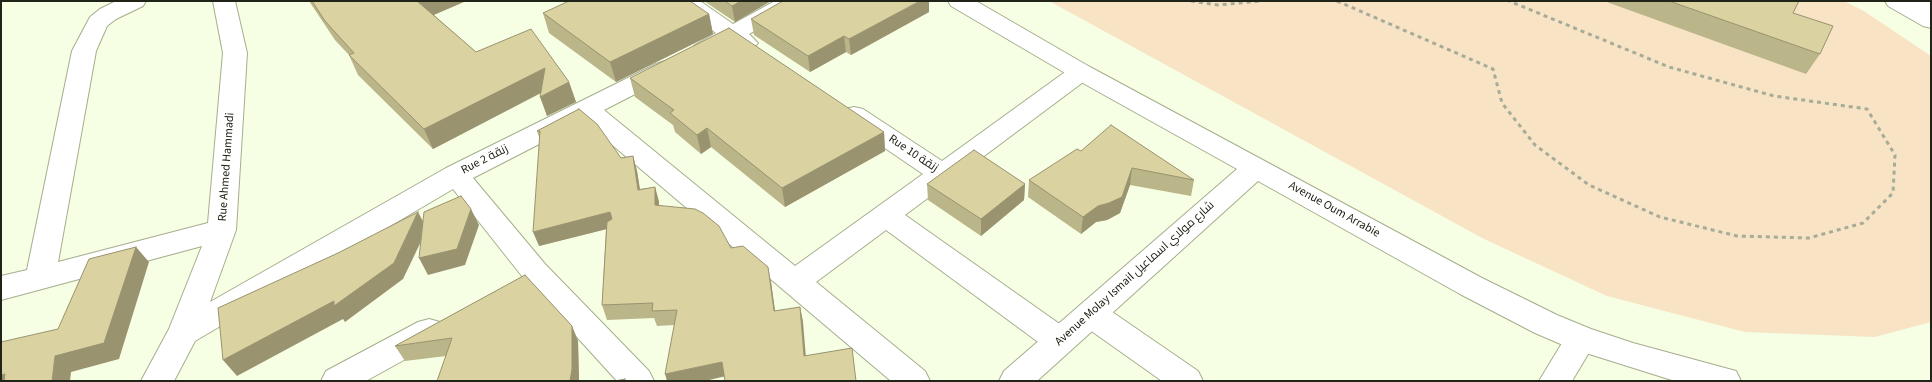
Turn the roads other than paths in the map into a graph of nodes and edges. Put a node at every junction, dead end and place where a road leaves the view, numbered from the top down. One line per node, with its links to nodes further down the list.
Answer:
1 (135, 1): 20 (street)
2 (224, 1): 19 (street, Rue Ahmed Hammadi)
3 (684, 1): 10 (street)
4 (792, 1): 10 (street, Rue 2 زنقة)
5 (959, 1): 12 (street, Avenue Oum Arrabie)
6 (1896, 1): 9 (street)
7 (1917, 1): 8 (street)
8 (1931, 6)
9 (1931, 21)
10 (733, 35): 11 (street); 14 (street, Rue 2 زنقة)
11 (764, 55)
12 (1081, 72): 15 (street, Avenue Oum Arrabie); 16 (street)
13 (837, 104): 16 (street, Rue 10 زنقة)
14 (586, 108): 17 (street, Rue 2 زنقة); 21 (street)
15 (1256, 168): 23 (street, Avenue Molay Ismail شارع مولاي اسماعيل); 26 (street, Avenue Oum Arrabie)
16 (942, 174): 18 (street)
17 (456, 175): 25 (street, Rue 2 زنقة); 31 (street)
18 (886, 216): 21 (street); 27 (street)
19 (222, 230): 20 (street); 25 (street, Rue Ahmed Hammadi)
20 (40, 278): 22 (street)
21 (795, 282): 32 (street)
22 (1, 288)
23 (1092, 314): 27 (street, Avenue Molay Ismail شارع مولاي اسماعيل); 34 (street)
24 (451, 318): 28 (street)
25 (184, 332): 29 (street, Rue Ahmed Hammadi)
26 (1581, 339): 35 (street); 36 (street, Avenue Oum Arrabie)
27 (1060, 341): 33 (street, Avenue Molay Ismail شارع مولاي اسماعيل)
28 (373, 373): 30 (street)
29 (157, 381)
30 (337, 381)
31 (638, 381)
32 (914, 381)
33 (1015, 381)
34 (1187, 381)
35 (1556, 381)
36 (1725, 381)

